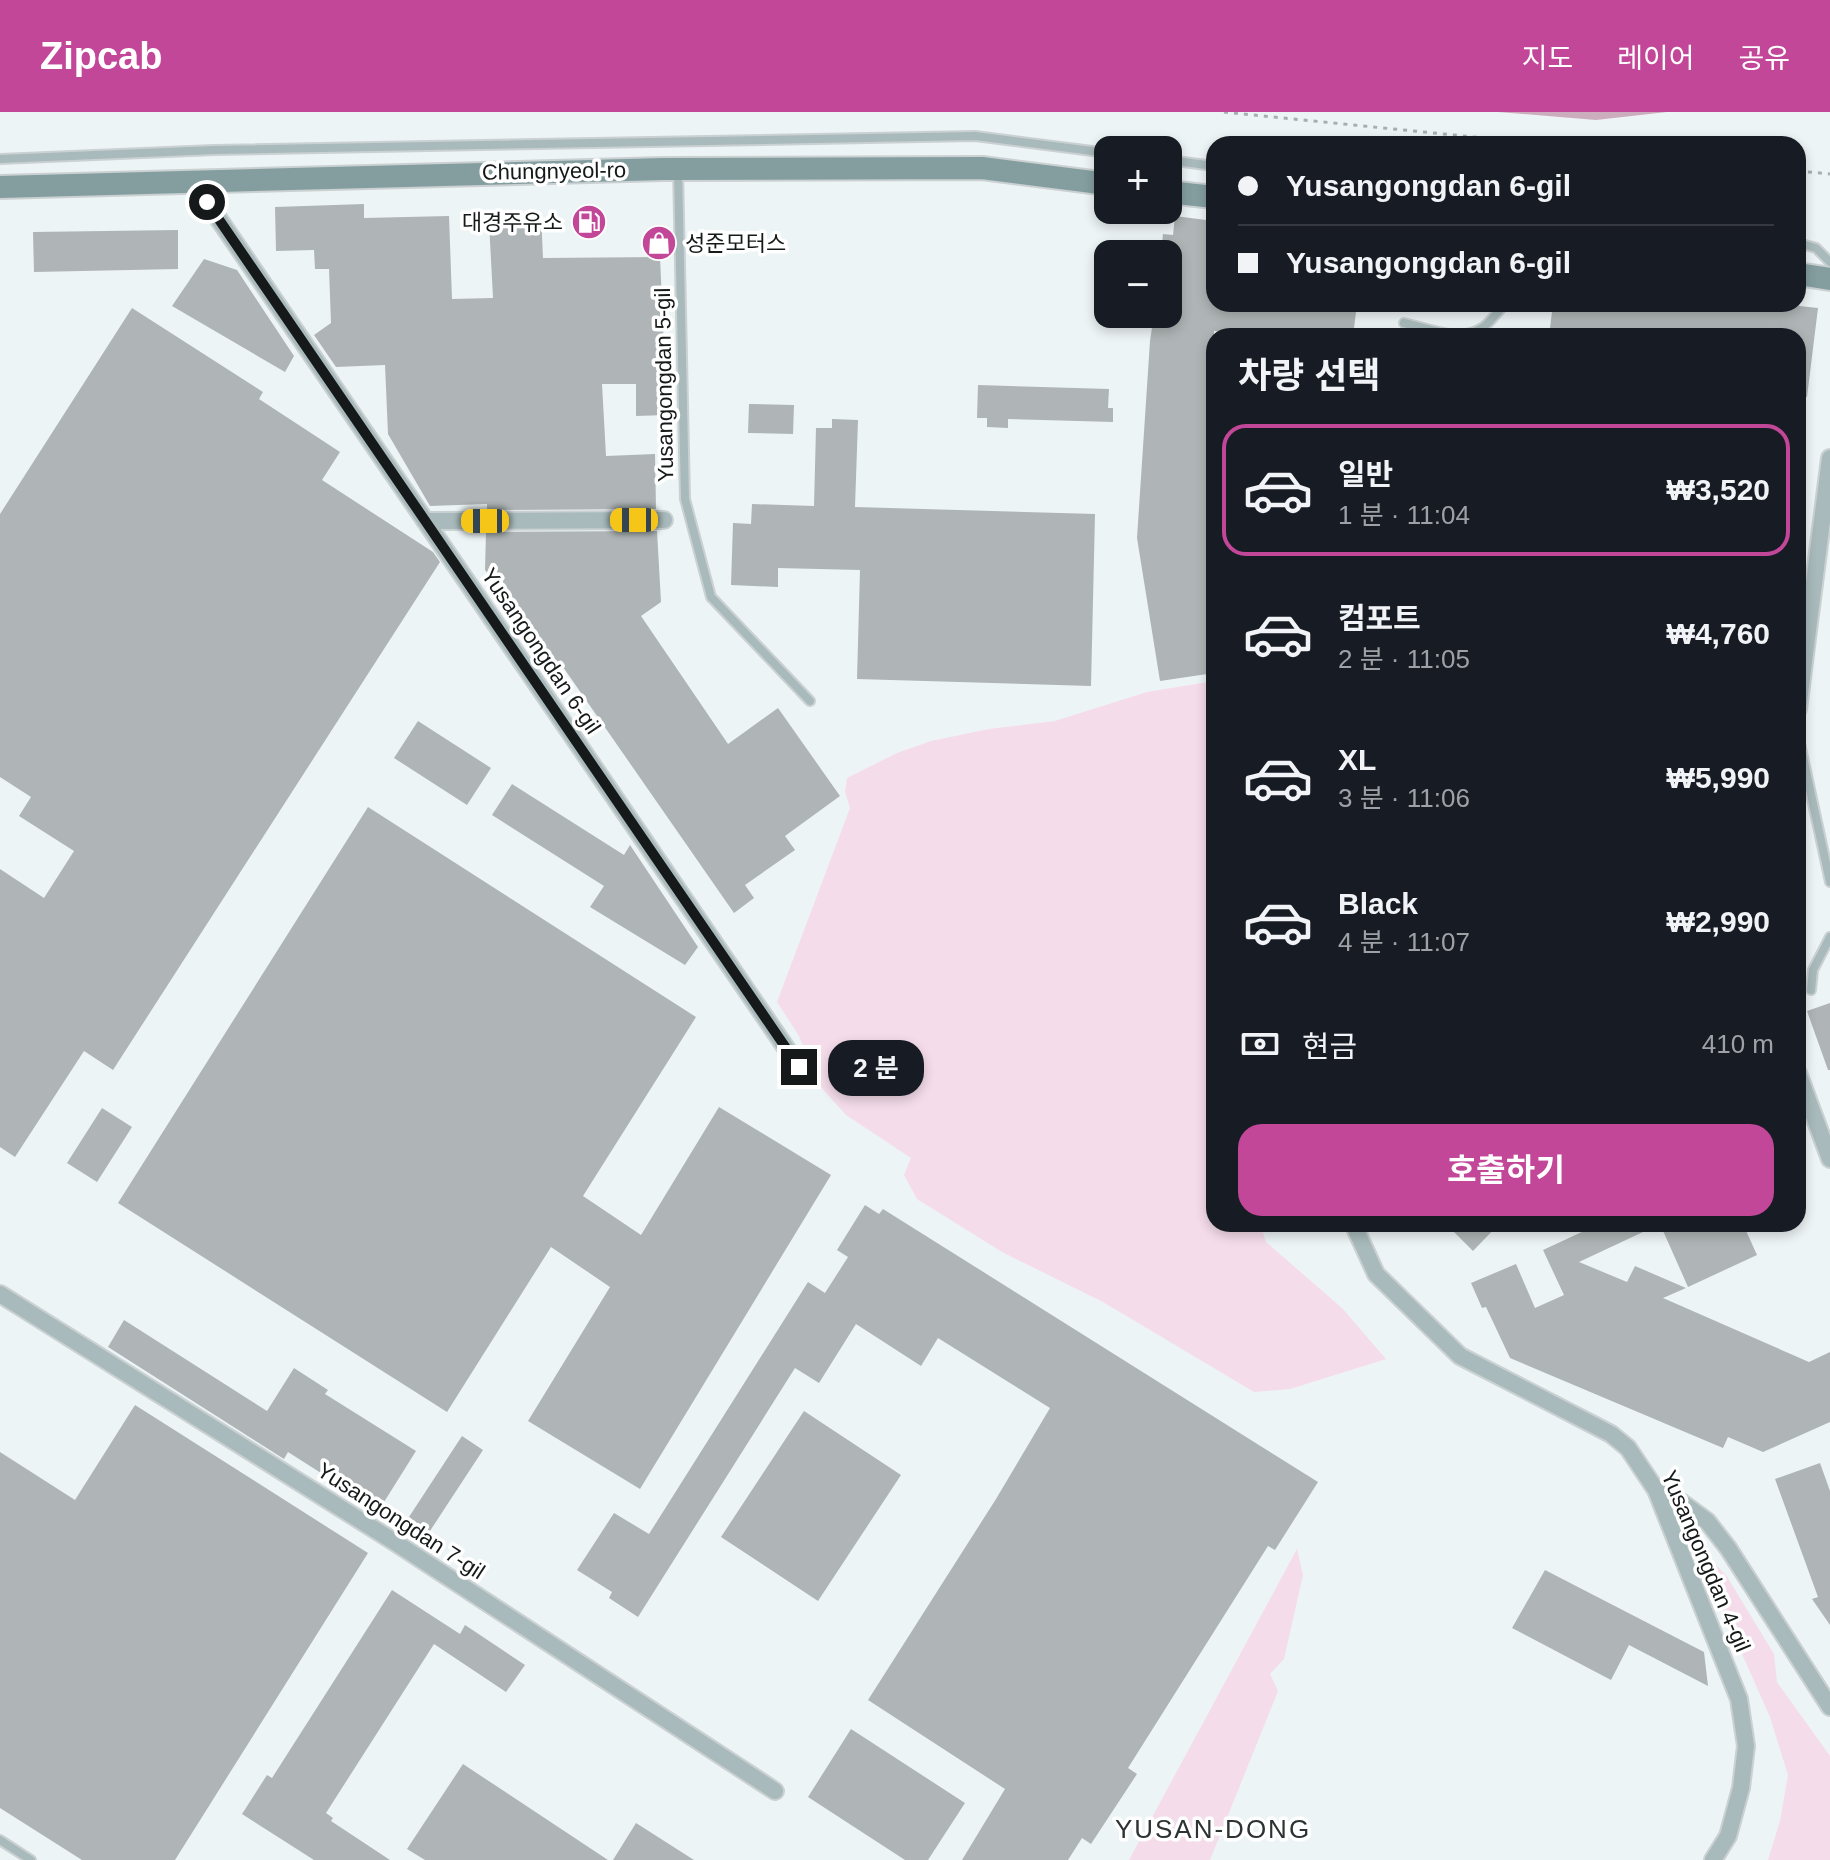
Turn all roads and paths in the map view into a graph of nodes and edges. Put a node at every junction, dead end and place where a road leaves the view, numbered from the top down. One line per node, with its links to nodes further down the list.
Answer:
1 (1224, 112): 2 (path)
2 (1463, 136)
3 (1094, 151): 4 (lane)
4 (0, 159)
5 (1182, 162): 6 (lane)
6 (1206, 165)
7 (678, 169): 10 (main road, Chungnyeol-ro); 11 (main road, Chungnyeol-ro); 27 (lane, Yusangongdan 5-gil)
8 (1806, 172): 9 (path)
9 (1830, 174)
10 (192, 180): 12 (main road, Chungnyeol-ro); 25 (street, Yusangongdan 6-gil)
11 (1094, 182)
12 (0, 187)
13 (1182, 194): 14 (main road)
14 (1206, 196)
15 (1806, 245): 16 (lane)
16 (1830, 262)
17 (1806, 275): 18 (main road)
18 (1830, 279)
19 (1498, 312): 22 (lane)
20 (1404, 323): 21 (lane)
21 (1425, 328)
22 (1484, 328)
23 (1830, 458): 26 (street)
24 (664, 520): 25 (street)
25 (425, 521): 32 (street, Yusangongdan 6-gil)
26 (1806, 646)
27 (810, 701)
28 (1806, 771): 29 (lane)
29 (1830, 882)
30 (1830, 937): 31 (lane)
31 (1811, 990)
32 (799, 1067)
33 (1806, 1094): 34 (street)
34 (1830, 1159)
35 (1357, 1232): 37 (street, Yusangongdan 4-gil)
36 (0, 1294): 39 (street, Yusangongdan 7-gil)
37 (1656, 1490): 38 (street); 42 (street, Yusangongdan 4-gil)
38 (1830, 1707)
39 (775, 1791)
40 (0, 1840): 41 (lane)
41 (31, 1860)
42 (1713, 1860)

